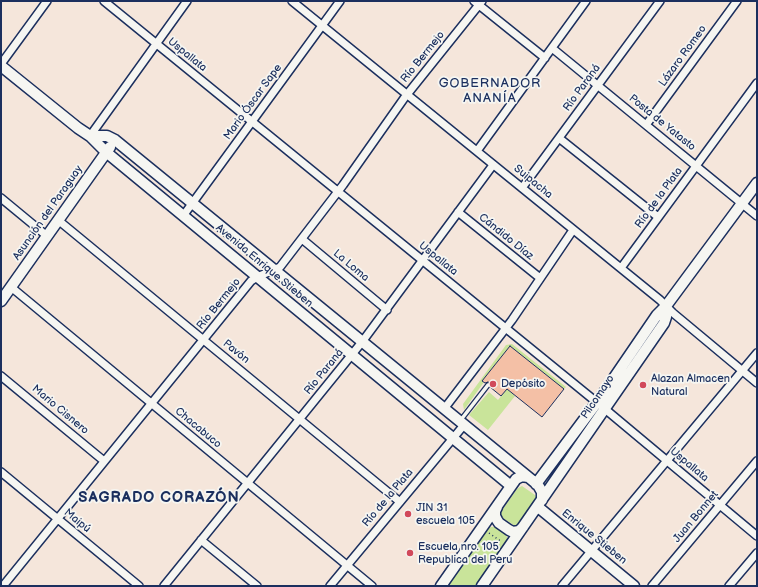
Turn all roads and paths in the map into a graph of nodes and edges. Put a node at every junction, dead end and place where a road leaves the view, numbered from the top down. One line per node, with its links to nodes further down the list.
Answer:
1 (47, 1): 14 (street)
2 (104, 1): 11 (street, Uspallata)
3 (186, 1): 11 (street)
4 (292, 1): 10 (street, Suipacha)
5 (340, 1): 10 (street, Mario Óscar Sape)
6 (586, 1): 12 (street)
7 (660, 1): 16 (street, Río Paraná)
8 (737, 1): 19 (street, Lázaro Romeo)
9 (478, 2): 13 (street); 17 (street, Río Bermejo)
10 (322, 26): 17 (street, Suipacha); 18 (street, Mario Óscar Sape)
11 (156, 44): 18 (street, Uspallata); 20 (street)
12 (552, 48): 13 (street); 16 (street, Posta de Yatasto)
13 (545, 58): 23 (street)
14 (1, 65): 20 (main road, Avenida Enrique Stieben)
15 (757, 83): 26 (street, Río de la Plata)
16 (598, 85): 19 (street, Posta de Yatasto); 21 (street, Río Paraná)
17 (407, 94): 23 (street, Suipacha); 29 (street, Río Bermejo)
18 (252, 122): 29 (street, Uspallata); 31 (street, Mario Óscar Sape)
19 (646, 125): 26 (street, Posta de Yatasto)
20 (90, 136): 22 (main road); 24 (main road, Avenida Enrique Stieben)
21 (558, 138): 28 (street, Río Paraná); 36 (street)
22 (115, 140): 24 (main road, Asunción del Paraguay); 31 (main road, Avenida Enrique Stieben)
23 (477, 151): 25 (street, Suipacha)
24 (106, 152): 34 (main road, Avenida Enrique Stieben); 37 (main road, Asunción del Paraguay)
25 (493, 165): 28 (street, Suipacha); 33 (street, Río Paraná)
26 (696, 166): 32 (street, Posta de Yatasto); 36 (street, Río de la Plata)
27 (757, 183): 32 (main road, Pilcomayo)
28 (522, 188): 38 (street, Suipacha)
29 (338, 191): 40 (street, Río Bermejo); 41 (street, Uspallata)
30 (1, 198): 39 (street)
31 (192, 203): 34 (street, Mario Óscar Sape); 43 (main road, Avenida Enrique Stieben)
32 (742, 203): 35 (street, Posta de Yatasto); 48 (main road, Pilcomayo)
33 (458, 212): 41 (street, Río Paraná); 45 (street, Cándido Díaz)
34 (183, 216): 44 (main road, Avenida Enrique Stieben)
35 (757, 216)
36 (658, 217): 42 (street, Río de la Plata)
37 (58, 220): 39 (main road, Asunción del Paraguay); 51 (street, Pavón)
38 (573, 230): 42 (street, Suipacha); 45 (street)
39 (47, 236): 46 (main road, Asunción del Paraguay)
40 (302, 239): 43 (street, Río Bermejo); 49 (street, La Loma)
41 (423, 261): 49 (street, Río Paraná); 50 (street, Uspallata)
42 (621, 268): 48 (street, Suipacha)
43 (274, 270): 44 (street, Río Bermejo); 52 (main road, Avenida Enrique Stieben)
44 (257, 276): 51 (street, Río Bermejo); 54 (main road, Avenida Enrique Stieben)
45 (540, 278): 50 (street)
46 (11, 287): 47 (main road, Asunción del Paraguay); 59 (street, Chacabuco)
47 (1, 300)
48 (666, 306): 55 (street, Suipacha); 60 (main road, Pilcomayo)
49 (387, 310): 52 (street, Río Paraná)
50 (506, 328): 60 (street, Uspallata); 61 (street)
51 (204, 340): 59 (street, Río Bermejo); 62 (street, Pavón)
52 (362, 342): 54 (street, Río Paraná); 61 (main road, Avenida Enrique Stieben)
53 (757, 353): 55 (street)
54 (352, 355): 62 (street, Río Paraná); 64 (main road, Avenida Enrique Stieben)
55 (742, 371): 57 (street, Suipacha); 65 (street)
56 (1, 376): 66 (street, Mario Cisnero)
57 (757, 383)
58 (488, 385): 63 (lane)
59 (152, 404): 66 (street, Río Bermejo); 70 (street, Chacabuco)
60 (601, 405): 65 (street, Uspallata); 71 (main road, Pilcomayo); 74 (main road, Pilcomayo)
61 (444, 409): 63 (main road, Avenida Enrique Stieben)
62 (300, 419): 70 (street, Río Paraná); 73 (street, Pavón)
63 (462, 423): 64 (street, Río de la Plata); 69 (main road, Avenida Enrique Stieben)
64 (453, 438): 72 (main road, Avenida Enrique Stieben); 73 (street, Río de la Plata)
65 (667, 460): 75 (street, Uspallata); 83 (street)
66 (104, 461): 77 (street, Río Bermejo)
67 (757, 461): 75 (street, Juan Bonnet)
68 (1, 472): 77 (street, Maipú)
69 (528, 477): 71 (main road, Avenida Enrique Stieben); 72 (main road)
70 (248, 483): 81 (street, Río Paraná); 85 (street, Chacabuco)
71 (536, 484): 74 (main road, Avenida Enrique Stieben)
72 (511, 486): 76 (main road)
73 (400, 502): 85 (street, Río de la Plata)
74 (540, 503): 78 (main road); 83 (main road, Enrique Stieben)
75 (720, 505): 80 (street, Uspallata); 96 (street, Juan Bonnet)
76 (497, 507): 78 (main road); 92 (main road)
77 (58, 519): 86 (street, Río Bermejo); 87 (street, Maipú)
78 (524, 526): 93 (main road)
79 (486, 531): 82 (path)
80 (757, 536)
81 (201, 540): 88 (street, Río Paraná); 89 (street)
82 (505, 544)
83 (591, 551): 94 (street); 95 (main road, Enrique Stieben)
84 (757, 553): 97 (street)
85 (347, 565): 90 (street, Río de la Plata); 91 (street, Chacabuco)
86 (5, 583)
87 (139, 586)
88 (164, 586)
89 (257, 586)
90 (330, 586)
91 (372, 586)
92 (441, 586)
93 (482, 586)
94 (562, 586)
95 (634, 586)
96 (652, 586)
97 (729, 586)

